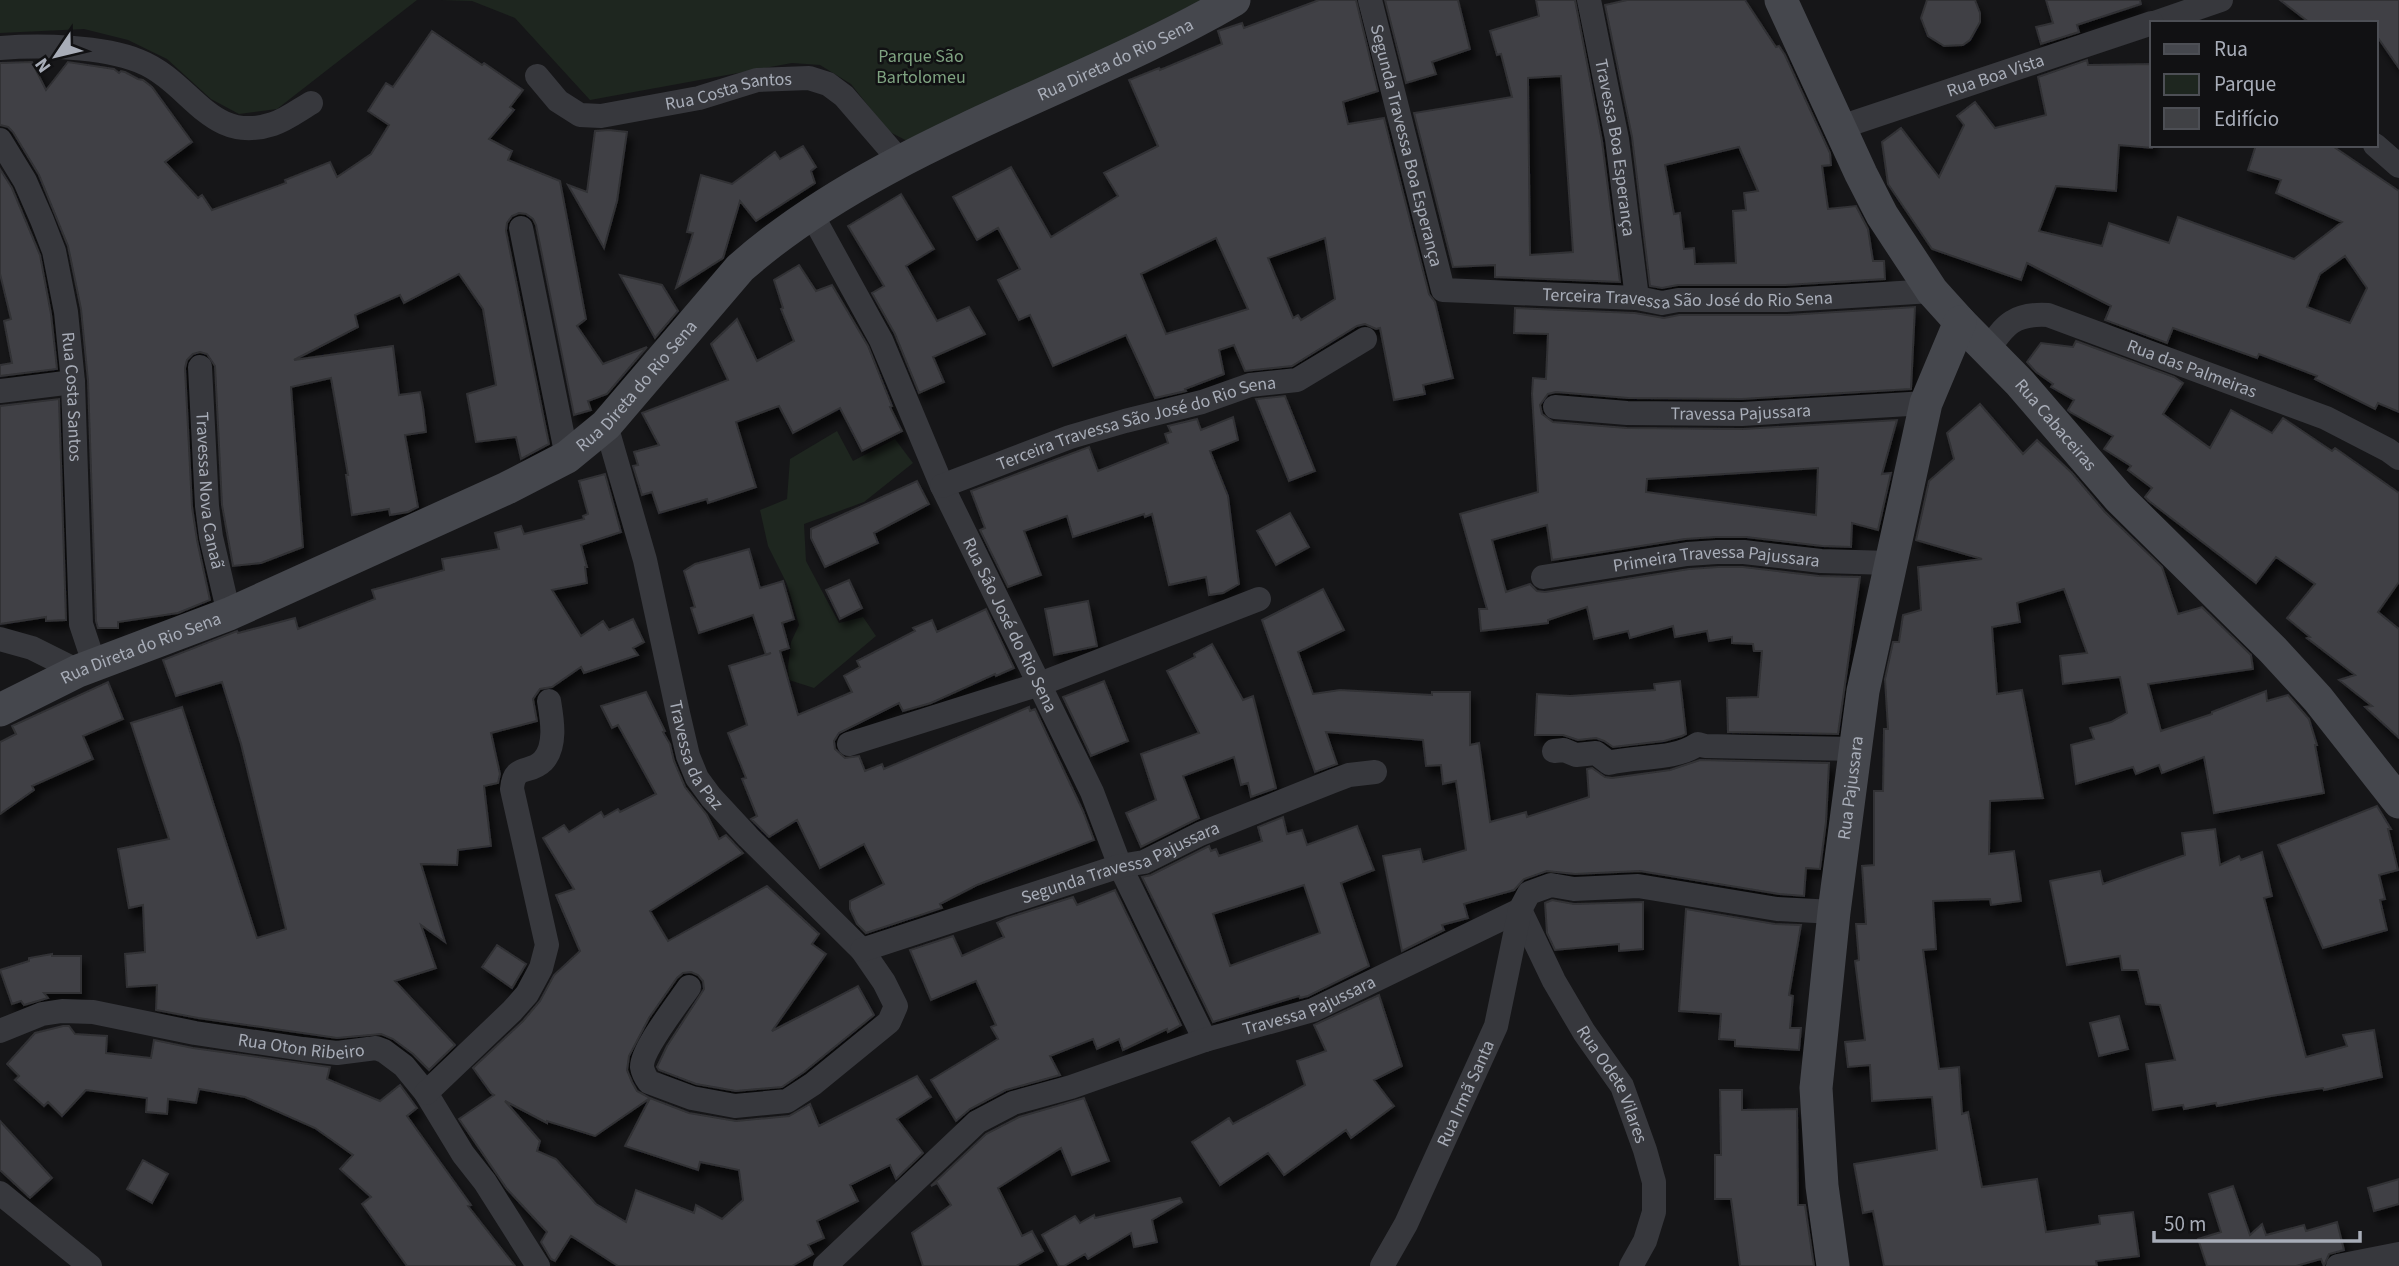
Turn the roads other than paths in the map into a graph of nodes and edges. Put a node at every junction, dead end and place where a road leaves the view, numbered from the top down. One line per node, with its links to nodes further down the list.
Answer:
1 (1234, 0): 14 (main road, Rua Direta do Rio Sena)
2 (1370, 0): 18 (street, Segunda Travessa Boa Esperança)
3 (1589, 0): 20 (street, Travessa Boa Esperança)
4 (1781, 0): 11 (main road, Rua Cabaceiras)
5 (2209, 10): 6 (street, Rua Boa Vista)
6 (2162, 21)
7 (2150, 24): 11 (street, Rua Boa Vista)
8 (0, 48): 10 (street)
9 (537, 76): 14 (street, Rua Costa Santos)
10 (311, 103)
11 (1838, 128): 19 (main road, Rua Cabaceiras)
12 (0, 140): 25 (street, Rua Costa Santos)
13 (2377, 147): 15 (street)
14 (901, 162): 16 (main road, Rua Direta do Rio Sena)
15 (2399, 166)
16 (811, 213): 29 (main road, Rua Direta do Rio Sena); 32 (street, Rua Sâo José do Rio Sena)
17 (521, 228): 30 (street)
18 (1443, 290): 20 (street, Terceira Travessa São José do Rio Sena)
19 (1932, 291): 20 (street, Terceira Travessa São José do Rio Sena); 21 (main road, Rua Cabaceiras)
20 (1637, 298)
21 (1960, 322): 23 (main road, Rua Cabaceiras); 27 (main road, Rua Pajussara)
22 (1365, 339): 32 (street, Terceira Travessa São José do Rio Sena)
23 (1988, 350): 31 (street, Rua das Palmeiras); 46 (main road, Rua Cabaceiras)
24 (200, 368): 36 (street, Travessa Nova Canaã)
25 (73, 382): 26 (street); 38 (street, Rua Costa Santos)
26 (0, 391)
27 (1926, 403): 28 (street, Travessa Pajussara); 33 (main road, Rua Pajussara)
28 (1555, 407)
29 (606, 425): 30 (main road, Rua Direta do Rio Sena); 50 (street, Travessa da Paz)
30 (567, 457): 36 (main road, Rua Direta do Rio Sena)
31 (2399, 458)
32 (942, 486): 39 (street, Rua Sâo José do Rio Sena)
33 (1890, 563): 34 (street, Primeira Travessa Pajussara); 43 (main road, Rua Pajussara)
34 (1543, 578)
35 (1259, 599): 39 (street)
36 (229, 614): 38 (main road, Rua Direta do Rio Sena)
37 (0, 639): 38 (street)
38 (87, 668): 41 (main road, Rua Direta do Rio Sena)
39 (1040, 684): 42 (street); 47 (street, Rua Sâo José do Rio Sena)
40 (549, 701): 54 (street)
41 (0, 710)
42 (849, 744)
43 (1856, 750): 44 (street); 49 (main road, Rua Pajussara)
44 (1554, 751)
45 (1375, 772): 47 (street, Segunda Travessa Pajussara)
46 (2399, 802)
47 (1120, 866): 50 (street, Segunda Travessa Pajussara); 53 (street, Rua Sâo José do Rio Sena)
48 (1520, 910): 49 (street, Travessa Pajussara); 53 (street, Travessa Pajussara); 60 (street, Rua Irmã Santa); 61 (street, Rua Odete Vilares)
49 (1834, 912): 62 (main road, Rua Pajussara)
50 (862, 950): 51 (street, Travessa da Paz)
51 (689, 987)
52 (0, 1031): 54 (street, Rua Oton Ribeiro)
53 (1205, 1040): 59 (street, Travessa Pajussara)
54 (426, 1093): 58 (street, Rua Oton Ribeiro)
55 (0, 1193): 57 (street)
56 (2399, 1255): 63 (street)
57 (90, 1266)
58 (538, 1266)
59 (825, 1266)
60 (1382, 1266)
61 (1631, 1266)
62 (1833, 1266)
63 (2337, 1266)

